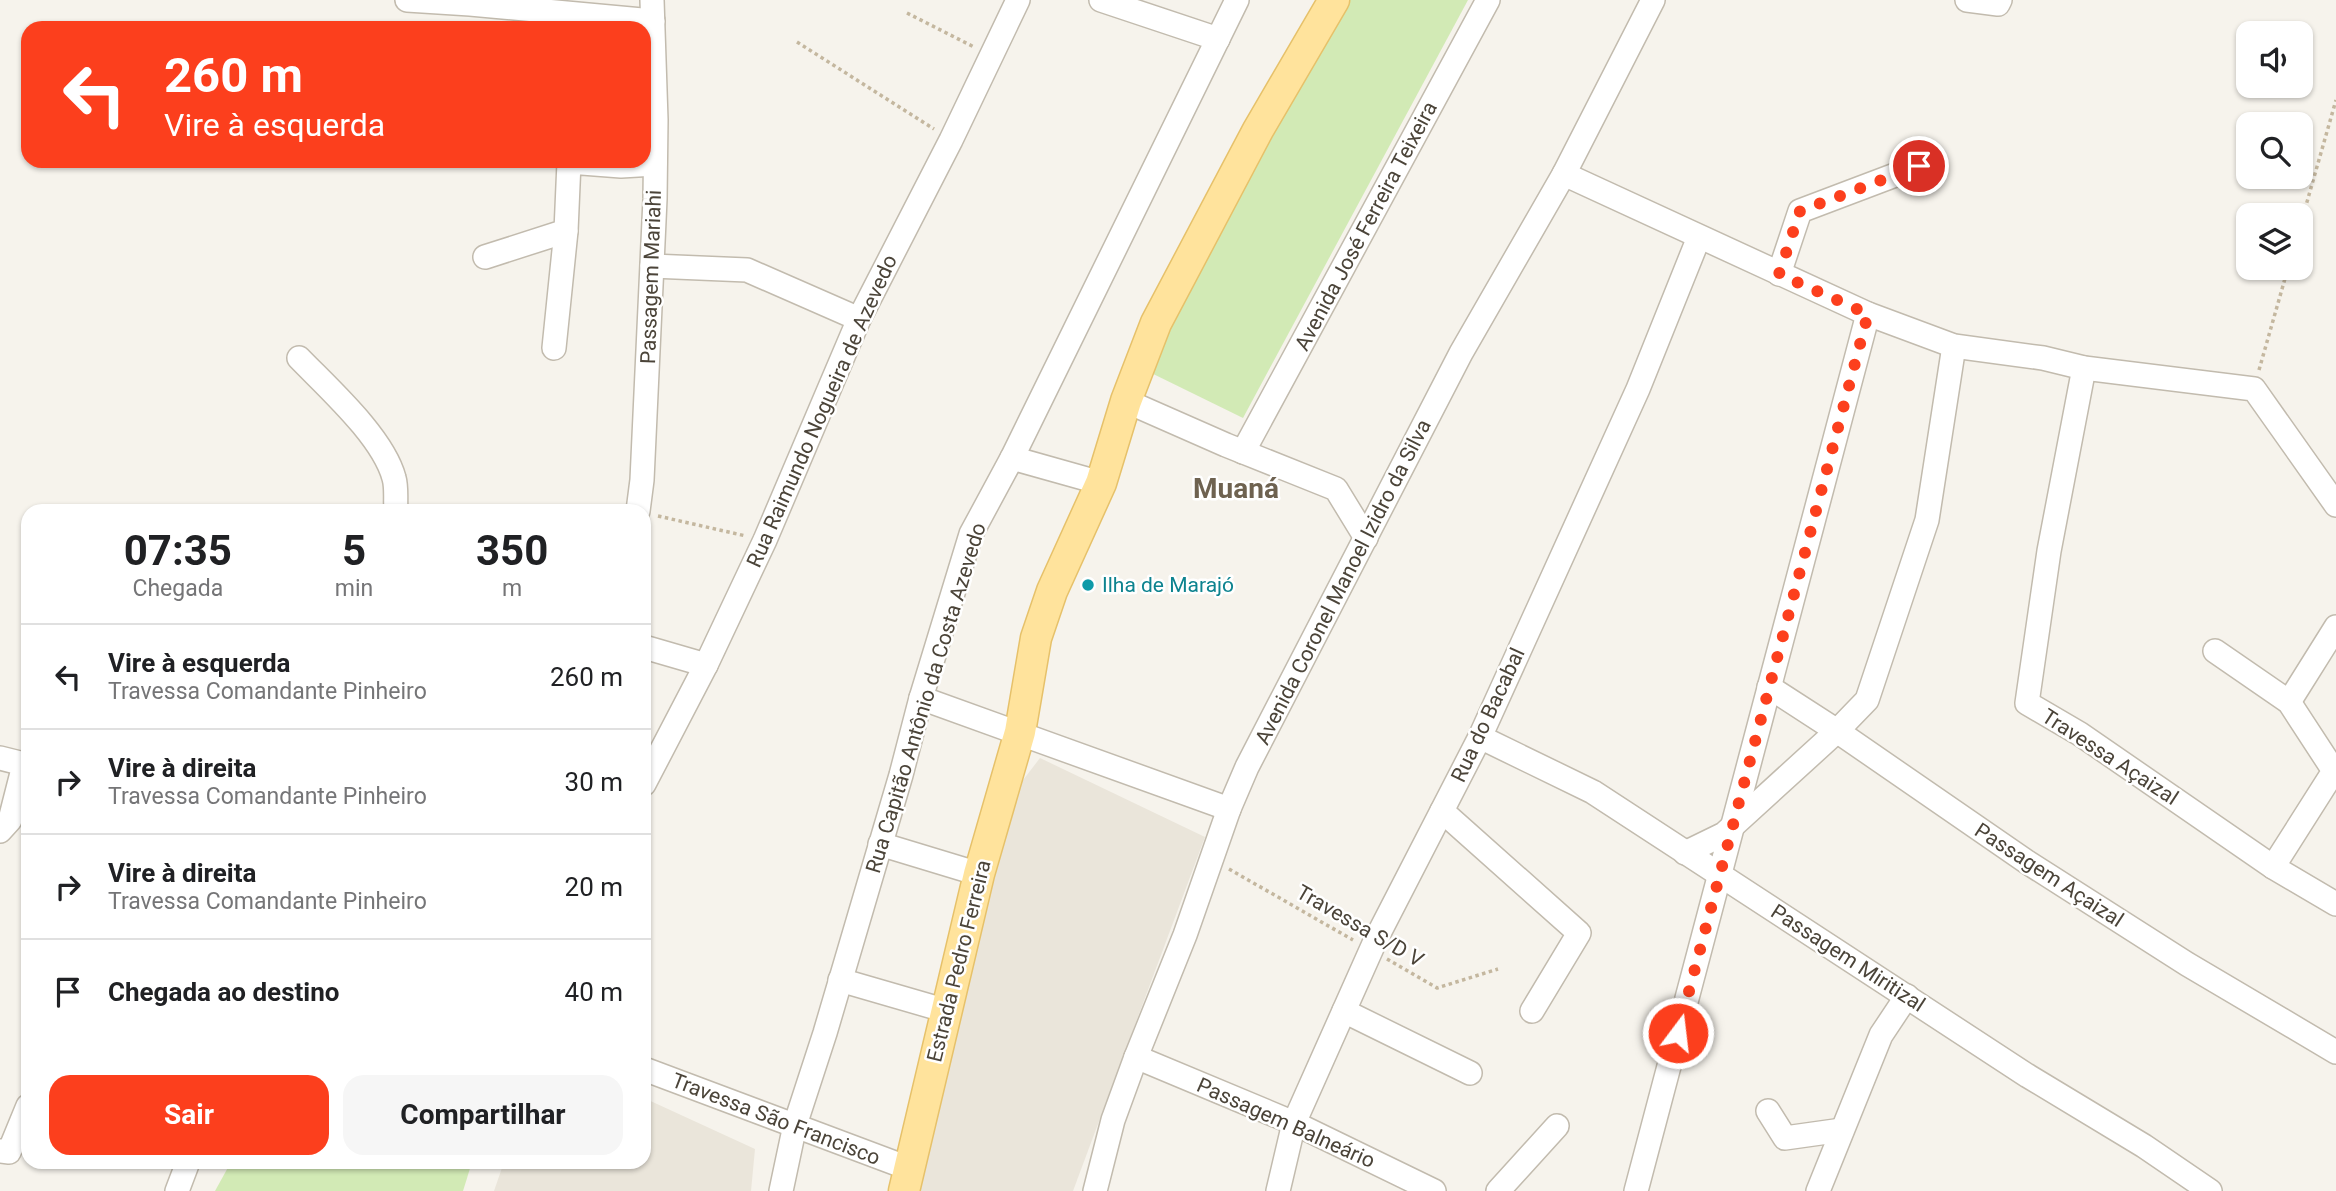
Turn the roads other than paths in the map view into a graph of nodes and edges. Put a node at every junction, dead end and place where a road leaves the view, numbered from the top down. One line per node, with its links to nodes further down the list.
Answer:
1 (407, 0): 10 (street)
2 (1018, 0): 23 (street, Rua Raimundo Nogueira de Azevedo)
3 (1101, 0): 11 (street)
4 (1237, 0): 11 (street, Rua Capitão Antônio da Costa Azevedo)
5 (1334, 0): 28 (main road, Estrada Pedro Ferreira)
6 (1488, 0): 29 (street, Avenida José Ferreira Teixeira)
7 (1653, 0): 16 (street, Avenida Coronel Manoel Izidro da Silva)
8 (1967, 0): 9 (street)
9 (2000, 0)
10 (652, 11): 13 (street, Passagem Mariahi)
11 (1217, 39): 30 (street, Rua Capitão Antônio da Costa Azevedo)
12 (651, 164): 13 (street)
13 (655, 164): 20 (street, Passagem Mariahi)
14 (1919, 166): 21 (street)
15 (569, 168): 17 (street)
16 (1564, 174): 18 (street); 35 (street, Avenida Coronel Manoel Izidro da Silva)
17 (566, 231): 19 (street); 25 (street)
18 (1699, 237): 21 (street); 45 (street, Rua do Bacabal)
19 (485, 257)
20 (652, 266): 23 (street); 33 (street, Passagem Mariahi)
21 (1779, 274): 22 (street)
22 (1868, 314): 24 (street); 40 (street)
23 (859, 319): 39 (street, Rua Raimundo Nogueira de Azevedo)
24 (1954, 345): 27 (street); 43 (street)
25 (554, 348)
26 (299, 358): 32 (street)
27 (2084, 368): 34 (street); 56 (street, Travessa Açaizal)
28 (1126, 401): 29 (street); 31 (main road, Estrada Pedro Ferreira)
29 (1243, 452): 35 (street)
30 (1012, 458): 31 (street); 41 (street, Rua Capitão Antônio da Costa Azevedo)
31 (1101, 483): 44 (main road, Estrada Pedro Ferreira)
32 (396, 504)
33 (646, 504)
34 (2336, 505)
35 (1366, 538): 50 (street, Avenida Coronel Manoel Izidro da Silva)
36 (2336, 627): 42 (street)
37 (651, 649): 39 (street)
38 (2215, 651): 42 (street)
39 (706, 665): 48 (street, Rua Raimundo Nogueira de Azevedo)
40 (1769, 687): 43 (street, Passagem Açaizal); 52 (street)
41 (921, 698): 44 (street); 54 (street, Rua Capitão Antônio da Costa Azevedo)
42 (2289, 702): 56 (street)
43 (1837, 731): 52 (street); 65 (street, Passagem Açaizal)
44 (1020, 732): 50 (street); 57 (main road, Estrada Pedro Ferreira)
45 (1480, 737): 51 (street, Rua do Bacabal); 55 (street, Passagem Miritizal)
46 (0, 758): 47 (street)
47 (21, 764)
48 (651, 771)
49 (21, 782): 53 (street)
50 (1229, 808): 66 (street, Avenida Coronel Manoel Izidro da Silva)
51 (1442, 811): 62 (street, Rua do Bacabal); 64 (street)
52 (1732, 826): 55 (street); 58 (street)
53 (0, 831)
54 (880, 844): 57 (street); 60 (street, Rua Capitão Antônio da Costa Azevedo)
55 (1685, 853): 58 (street, Passagem Miritizal)
56 (2273, 867): 59 (street, Travessa Açaizal)
57 (979, 874): 63 (main road, Estrada Pedro Ferreira)
58 (1719, 875): 61 (street, Passagem Miritizal); 84 (street)
59 (2336, 904)
60 (840, 980): 63 (street); 72 (street, Rua Capitão Antônio da Costa Azevedo)
61 (1907, 996): 74 (street); 86 (street, Passagem Miritizal)
62 (1344, 1010): 68 (street); 71 (street, Rua do Bacabal)
63 (947, 1011): 77 (main road, Estrada Pedro Ferreira)
64 (1532, 1011)
65 (2336, 1052)
66 (1136, 1057): 71 (street, Passagem Balneário); 80 (street, Avenida Coronel Manoel Izidro da Silva)
67 (651, 1072): 72 (street, Travessa São Francisco)
68 (1470, 1073)
69 (1768, 1111): 74 (street)
70 (21, 1123): 75 (street)
71 (1294, 1123): 81 (street, Rua do Bacabal); 82 (street, Passagem Balneário)
72 (795, 1125): 77 (street, Travessa São Francisco); 79 (street, Rua Capitão Antônio da Costa Azevedo)
73 (1557, 1126): 83 (street)
74 (1842, 1130): 85 (street)
75 (0, 1152)
76 (185, 1169): 78 (street)
77 (906, 1180)
78 (177, 1191)
79 (781, 1191)
80 (1095, 1191)
81 (1278, 1191)
82 (1434, 1191)
83 (1498, 1191)
84 (1636, 1191)
85 (1818, 1191)
86 (2210, 1191)

